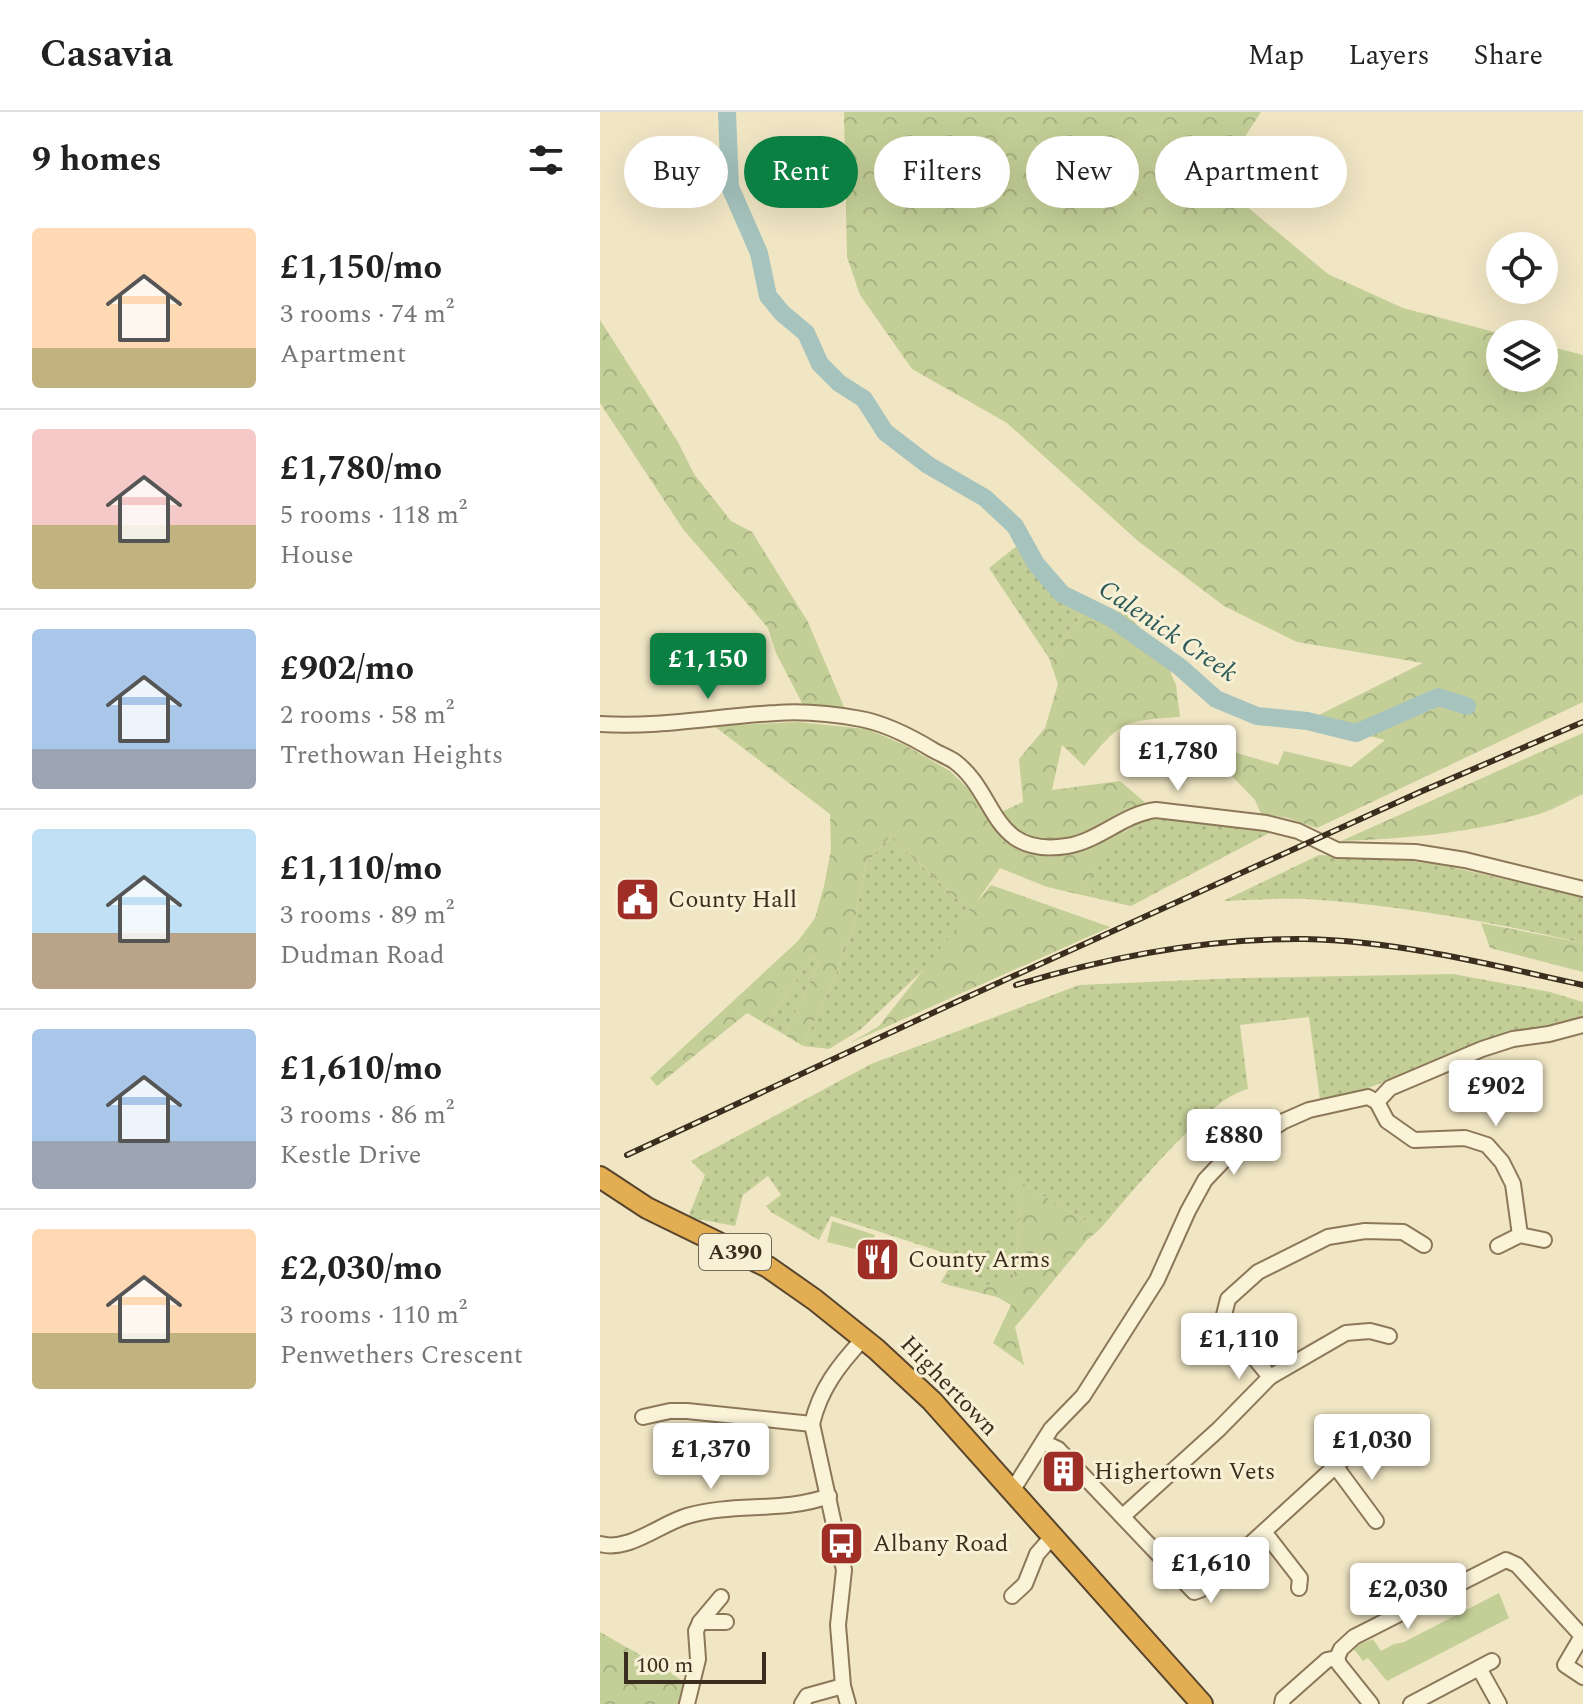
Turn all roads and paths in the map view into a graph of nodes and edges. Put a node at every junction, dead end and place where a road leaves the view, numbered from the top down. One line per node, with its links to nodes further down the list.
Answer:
1 (600, 724): 2 (street)
2 (1583, 889)
3 (1583, 1025): 4 (street)
4 (1377, 1102): 6 (street); 16 (street)
5 (600, 1177): 11 (highway, Highertown / A390)
6 (1520, 1235): 7 (street); 9 (street)
7 (1544, 1240)
8 (1424, 1245): 12 (street)
9 (1498, 1246)
10 (1389, 1336): 12 (street)
11 (863, 1339): 14 (street); 18 (highway, Highertown / A390)
12 (1270, 1377): 20 (street)
13 (643, 1417): 14 (street)
14 (812, 1424): 19 (street)
15 (1375, 1430): 17 (street)
16 (1043, 1442): 18 (street); 20 (street)
17 (1336, 1467): 21 (street); 22 (street)
18 (1012, 1491): 23 (highway, Highertown / A390)
19 (829, 1496): 24 (street); 32 (street)
20 (1123, 1516): 22 (street)
21 (1376, 1521)
22 (1265, 1533): 25 (street)
23 (1052, 1537): 26 (street); 36 (highway, Highertown / A390)
24 (600, 1544)
25 (1299, 1588)
26 (1012, 1596)
27 (721, 1597): 28 (street)
28 (700, 1622): 29 (street); 33 (street)
29 (726, 1622)
30 (1337, 1658): 31 (street); 37 (street); 38 (street)
31 (1583, 1677)
32 (843, 1686): 34 (street); 35 (street)
33 (687, 1704)
34 (802, 1704)
35 (848, 1704)
36 (1202, 1704)
37 (1282, 1704)
38 (1371, 1704)
39 (1411, 1704): 40 (street)
40 (1499, 1704)

